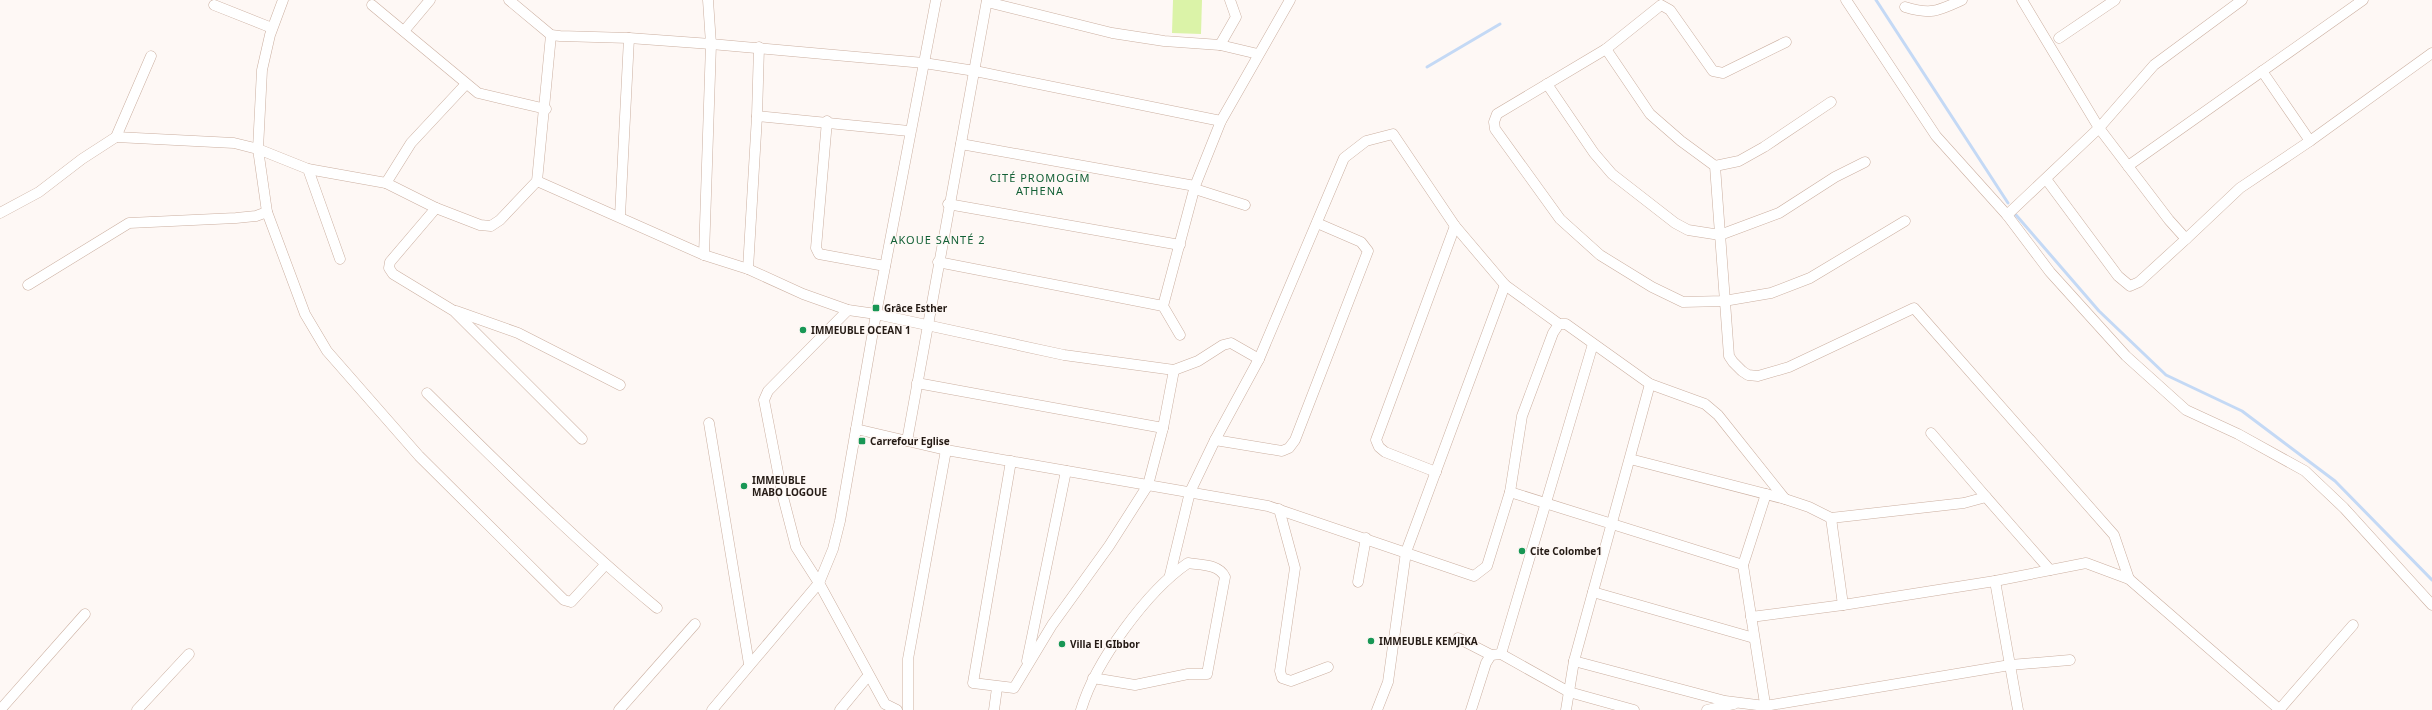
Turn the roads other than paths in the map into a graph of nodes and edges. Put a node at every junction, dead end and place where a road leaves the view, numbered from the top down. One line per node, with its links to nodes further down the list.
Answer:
1 (283, 0): 19 (street)
2 (430, 0): 20 (street)
3 (509, 0): 21 (street)
4 (708, 0): 25 (street)
5 (936, 0): 32 (street)
6 (1230, 0): 26 (street)
7 (1290, 0): 30 (street)
8 (1846, 0): 61 (street)
9 (1962, 0): 18 (street)
10 (2022, 0): 42 (street)
11 (2115, 0): 23 (street)
12 (2242, 0): 42 (street)
13 (2363, 0): 34 (street)
14 (987, 1): 26 (street); 33 (street)
15 (1664, 2): 24 (street); 28 (street)
16 (372, 5): 20 (street)
17 (214, 6): 19 (street)
18 (1905, 6)
19 (272, 28): 47 (street)
20 (404, 31): 35 (street)
21 (552, 34): 22 (street); 38 (street)
22 (629, 38): 25 (street); 62 (street)
23 (2059, 38)
24 (1786, 42)
25 (711, 44): 27 (street); 69 (street)
26 (1220, 45): 30 (street)
27 (759, 48): 32 (street); 39 (street)
28 (1606, 49): 36 (street); 49 (street)
29 (2432, 53): 45 (street)
30 (1258, 54): 41 (street)
31 (151, 56): 44 (street)
32 (924, 63): 33 (street); 43 (street)
33 (975, 71): 41 (street); 46 (street)
34 (2262, 72): 45 (street); 50 (street)
35 (466, 84): 38 (street); 54 (street)
36 (1547, 84): 66 (street); 76 (street)
37 (1831, 102): 49 (street)
38 (546, 109): 53 (street)
39 (757, 116): 40 (street); 73 (street)
40 (827, 121): 43 (street); 72 (street)
41 (1221, 121): 55 (street)
42 (2099, 128): 50 (street); 52 (street)
43 (910, 131): 72 (street)
44 (116, 137): 47 (street); 60 (street)
45 (2310, 141): 67 (street)
46 (961, 144): 55 (street); 56 (street)
47 (258, 149): 51 (street); 59 (street)
48 (1865, 162): 66 (street)
49 (1715, 166): 66 (street)
50 (2128, 166): 67 (street)
51 (308, 169): 54 (street); 70 (street)
52 (2046, 178): 61 (street); 67 (street)
53 (537, 181): 58 (street); 62 (street)
54 (386, 183): 58 (street)
55 (1195, 188): 57 (street); 68 (street)
56 (948, 204): 68 (street); 71 (street)
57 (1245, 205)
58 (436, 208): 79 (street)
59 (267, 212): 74 (street); 115 (street)
60 (0, 213)
61 (2007, 215): 125 (street)
62 (620, 216): 69 (street)
63 (1905, 221): 76 (street)
64 (1316, 223): 65 (street); 85 (street); 96 (street)
65 (1455, 226): 75 (street); 102 (street)
66 (1720, 235): 76 (street)
67 (2186, 239)
68 (1180, 245): 77 (street)
69 (704, 255): 73 (street)
70 (340, 259)
71 (938, 262): 77 (street); 82 (street)
72 (885, 266): 80 (street)
73 (748, 269): 78 (street)
74 (28, 285)
75 (1505, 285): 81 (street); 102 (street)
76 (1724, 301): 119 (street)
77 (1163, 306): 83 (street)
78 (848, 310): 80 (street); 122 (street)
79 (454, 311): 89 (street); 95 (street)
80 (876, 314): 82 (street); 93 (street)
81 (1559, 324): 84 (street); 105 (street)
82 (926, 326): 86 (street); 87 (street)
83 (1180, 335)
84 (1593, 344): 88 (street); 109 (street)
85 (1259, 358): 86 (street); 96 (street)
86 (1174, 370): 92 (street)
87 (917, 383): 92 (street); 97 (street)
88 (1650, 384): 99 (street); 108 (street)
89 (620, 385)
90 (427, 393): 115 (street)
91 (709, 423): 137 (street)
92 (1163, 428): 103 (street)
93 (856, 429): 97 (street); 122 (street)
94 (1931, 433): 107 (street)
95 (582, 439)
96 (1215, 440): 104 (street)
97 (907, 441): 98 (street)
98 (946, 450): 100 (street); 153 (street)
99 (1630, 459): 106 (street); 112 (street)
100 (1011, 461): 101 (street); 143 (street)
101 (1066, 471): 103 (street); 140 (street)
102 (1436, 472): 114 (street)
103 (1148, 485): 104 (street); 140 (street)
104 (1190, 492): 110 (street); 118 (street)
105 (1510, 492): 109 (street); 114 (street)
106 (1766, 494): 108 (street); 116 (street)
107 (1986, 497): 111 (street); 117 (street)
108 (1785, 499): 111 (street)
109 (1546, 504): 112 (street); 134 (street)
110 (1279, 509): 113 (street); 139 (street)
111 (1831, 518): 124 (street)
112 (1612, 524): 116 (street); 123 (street)
113 (1366, 538): 114 (street); 121 (street)
114 (1406, 552): 156 (street)
115 (605, 565): 126 (street)
116 (1743, 565): 128 (street)
117 (2050, 570): 119 (street); 120 (street)
118 (1170, 575): 142 (street); 142 (street)
119 (2129, 579): 162 (street)
120 (1995, 581): 124 (street); 138 (street)
121 (1358, 582)
122 (819, 583): 137 (street); 141 (street)
123 (1594, 592): 132 (street); 136 (street)
124 (1843, 605): 128 (street)
125 (2432, 605)
126 (657, 608)
127 (86, 614): 148 (street)
128 (1751, 617): 132 (street)
129 (695, 624): 149 (street)
130 (2353, 625): 162 (street)
131 (1458, 638): 134 (street)
132 (1754, 638): 146 (street)
133 (189, 654): 147 (street)
134 (1496, 655): 144 (street); 157 (street)
135 (2070, 660): 138 (street)
136 (1574, 661): 144 (street); 145 (street)
137 (749, 664): 150 (street)
138 (2010, 665): 146 (street); 161 (street)
139 (1328, 667)
140 (1025, 670): 143 (street)
141 (868, 676): 151 (street); 152 (street)
142 (1093, 678): 155 (street)
143 (997, 688): 154 (street)
144 (1569, 692): 158 (street); 159 (street)
145 (1741, 703): 146 (street); 160 (street)
146 (1765, 708)
147 (140, 709)
148 (0, 710)
149 (619, 710)
150 (712, 710)
151 (840, 710)
152 (897, 710)
153 (908, 710)
154 (994, 710)
155 (1081, 710)
156 (1377, 710)
157 (1471, 710)
158 (1566, 710)
159 (1634, 710)
160 (1707, 710)
161 (2018, 710)
162 (2279, 710)

